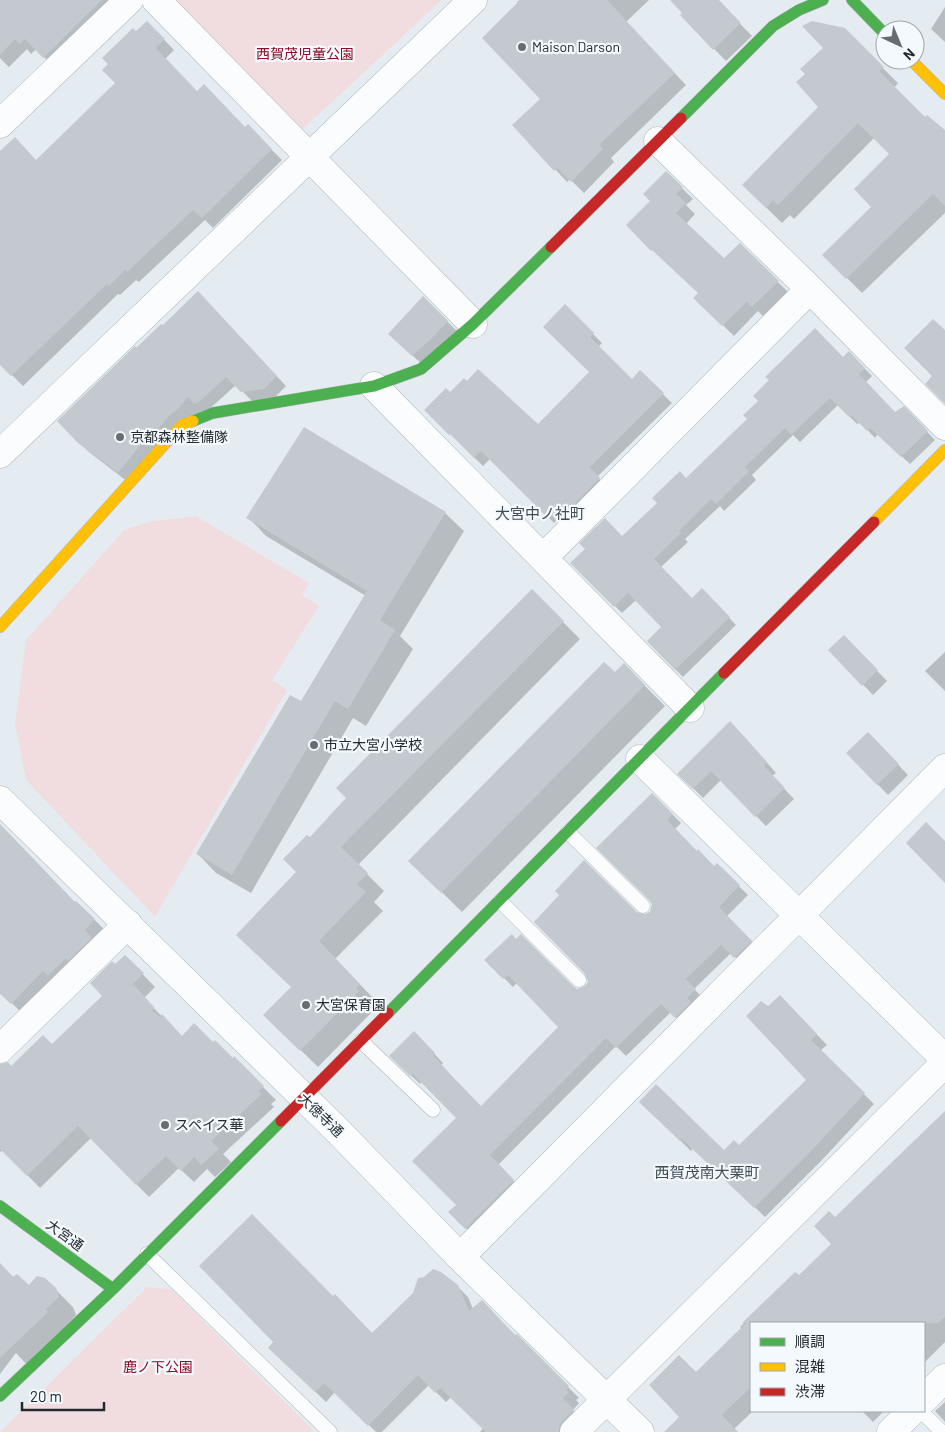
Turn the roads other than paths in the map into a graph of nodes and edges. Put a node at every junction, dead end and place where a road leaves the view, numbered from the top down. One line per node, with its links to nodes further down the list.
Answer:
1 (130, 0): 9 (street)
2 (156, 0): 11 (street)
3 (473, 0): 11 (street)
4 (823, 0): 10 (street)
5 (852, 0): 6 (street)
6 (875, 24)
7 (921, 70): 8 (street)
8 (945, 94)
9 (0, 124)
10 (658, 141): 12 (street); 13 (street)
11 (310, 157): 13 (street); 17 (street)
12 (810, 289): 15 (street); 18 (street)
13 (474, 324): 14 (street)
14 (374, 386): 18 (street); 19 (street)
15 (945, 426)
16 (945, 450): 20 (street)
17 (0, 454)
18 (544, 557): 20 (street)
19 (0, 627)
20 (690, 708): 21 (street)
21 (640, 758): 24 (street); 27 (street)
22 (945, 768): 27 (street)
23 (0, 800): 28 (street, 大徳寺通)
24 (568, 832): 25 (street); 26 (lane)
25 (500, 901): 29 (lane); 30 (street)
26 (643, 906)
27 (799, 915): 32 (street); 38 (street)
28 (128, 924): 31 (street); 34 (street, 大徳寺通)
29 (579, 980)
30 (361, 1041): 34 (street); 35 (lane)
31 (0, 1049)
32 (945, 1059)
33 (945, 1063): 43 (street)
34 (304, 1098): 37 (street); 38 (street, 大徳寺通)
35 (433, 1110)
36 (0, 1206): 39 (street, 大宮通)
37 (147, 1254): 39 (street); 46 (lane)
38 (460, 1257): 43 (street, 大徳寺通)
39 (113, 1289): 41 (street)
40 (945, 1378): 42 (street)
41 (0, 1396)
42 (925, 1398)
43 (606, 1400): 47 (street); 48 (street, 大徳寺通)
44 (911, 1412): 49 (street)
45 (922, 1412): 50 (lane)
46 (330, 1432)
47 (574, 1432)
48 (640, 1432)
49 (891, 1432)
50 (942, 1432)

